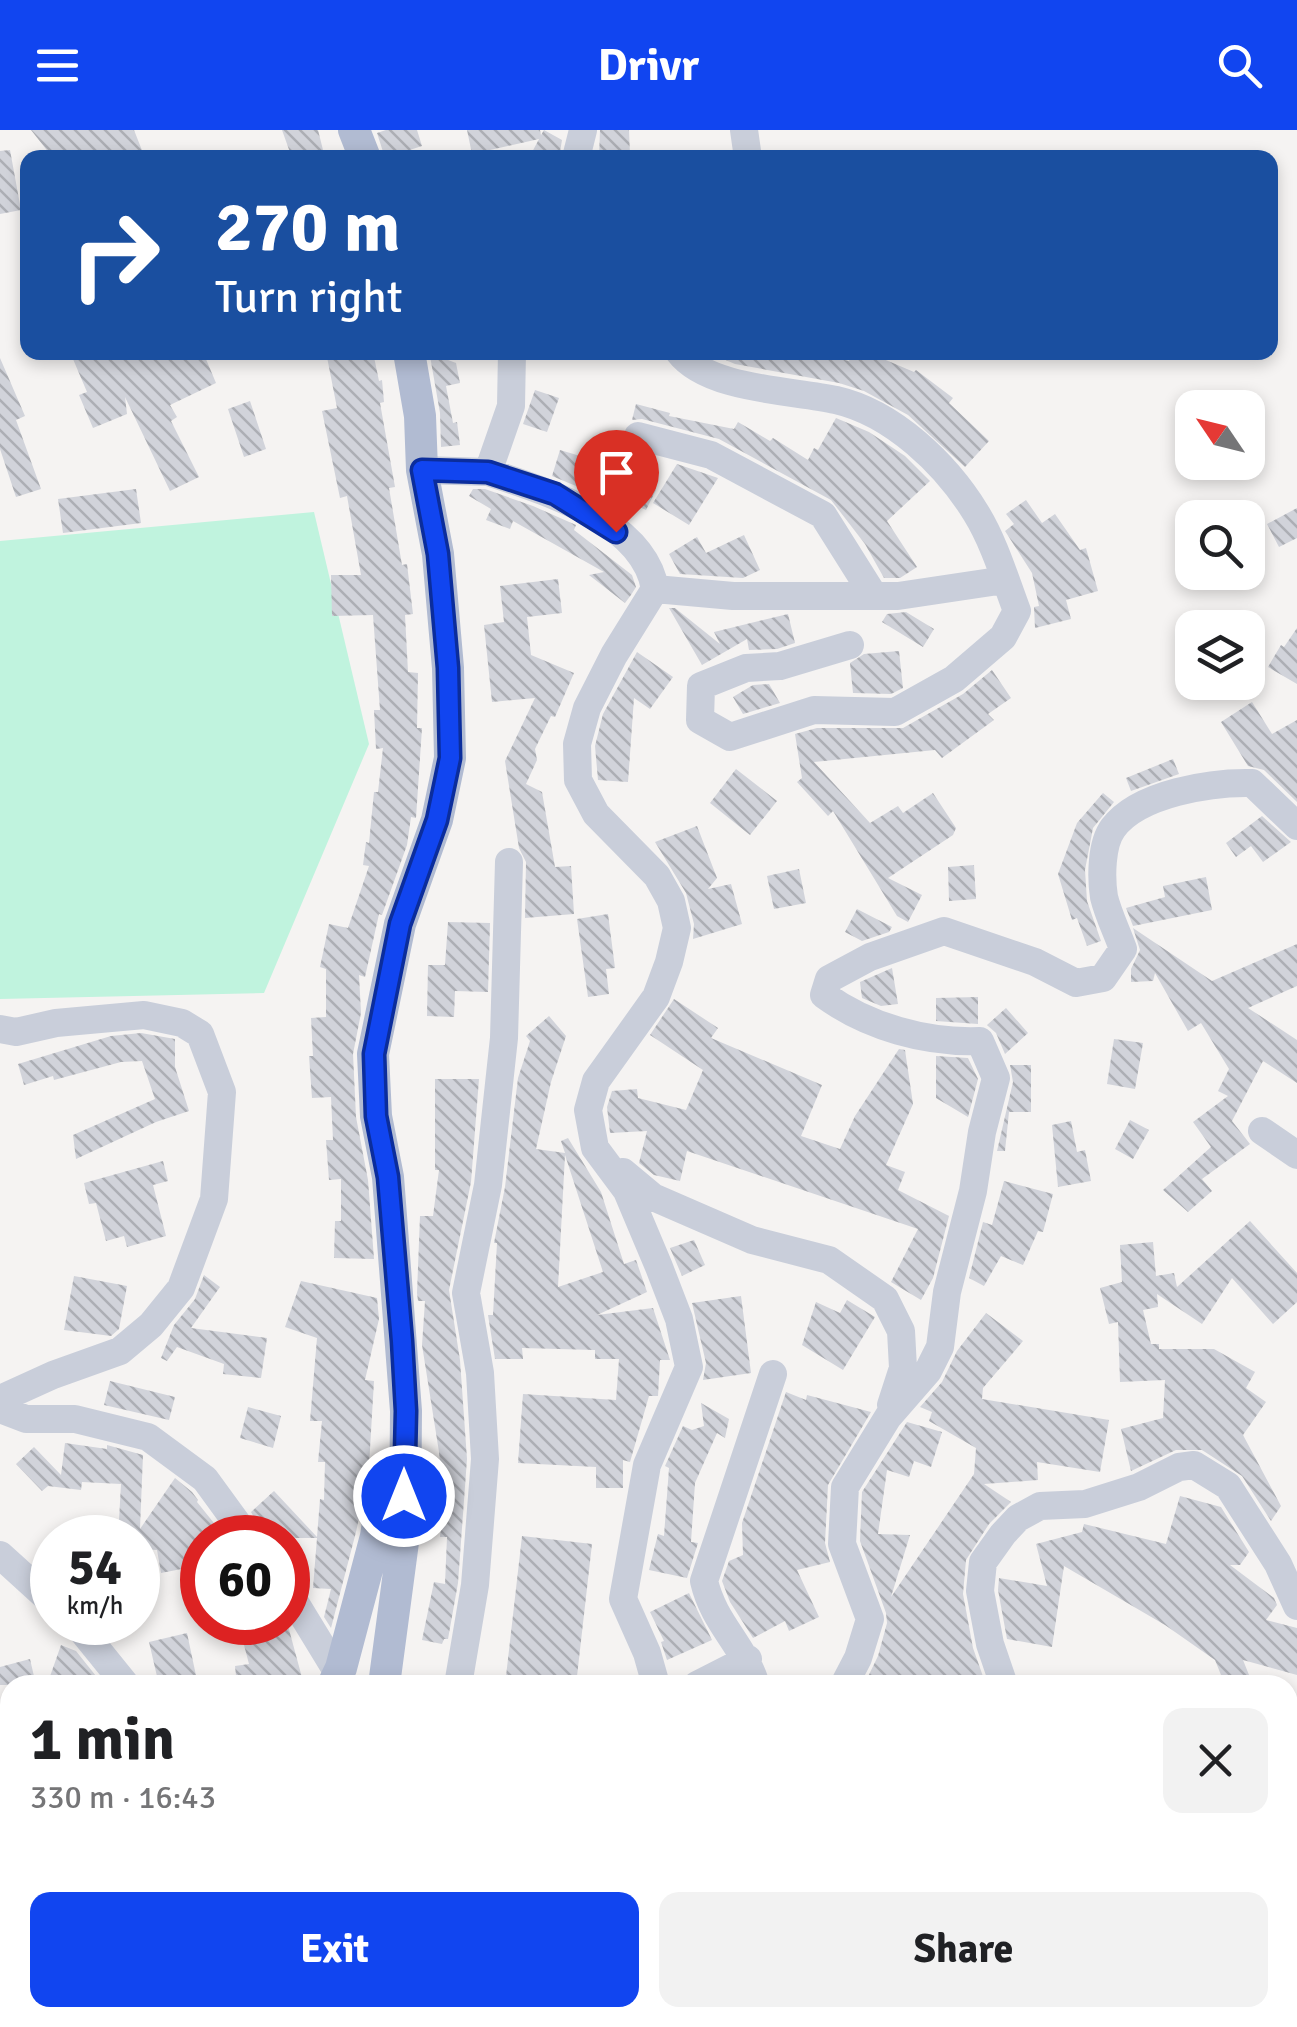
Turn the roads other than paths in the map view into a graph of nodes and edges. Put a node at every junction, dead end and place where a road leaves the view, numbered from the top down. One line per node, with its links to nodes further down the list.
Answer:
1 (410, 360): 5 (main road)
2 (512, 360): 6 (street)
3 (684, 360): 7 (street)
4 (638, 436): 9 (street)
5 (422, 470): 6 (street); 21 (main road)
6 (488, 472): 8 (street)
7 (1005, 580): 9 (street); 10 (street)
8 (655, 589): 9 (street); 15 (street)
9 (874, 596)
10 (850, 645)
11 (1297, 826): 20 (street)
12 (508, 862): 33 (street)
13 (0, 1029): 18 (street)
14 (1262, 1131): 16 (street)
15 (596, 1148): 20 (street); 34 (street)
16 (1297, 1155)
17 (773, 1374): 28 (street)
18 (0, 1400)
19 (0, 1409): 22 (street)
20 (888, 1417): 35 (street)
21 (404, 1465): 31 (main road); 32 (main road)
22 (231, 1515)
23 (0, 1555): 24 (street)
24 (30, 1582)
25 (1297, 1606): 36 (street)
26 (310, 1632): 30 (street)
27 (94, 1645): 29 (street)
28 (752, 1672)
29 (118, 1675)
30 (333, 1675)
31 (336, 1675)
32 (385, 1675)
33 (460, 1675)
34 (653, 1675)
35 (849, 1675)
36 (1001, 1675)

